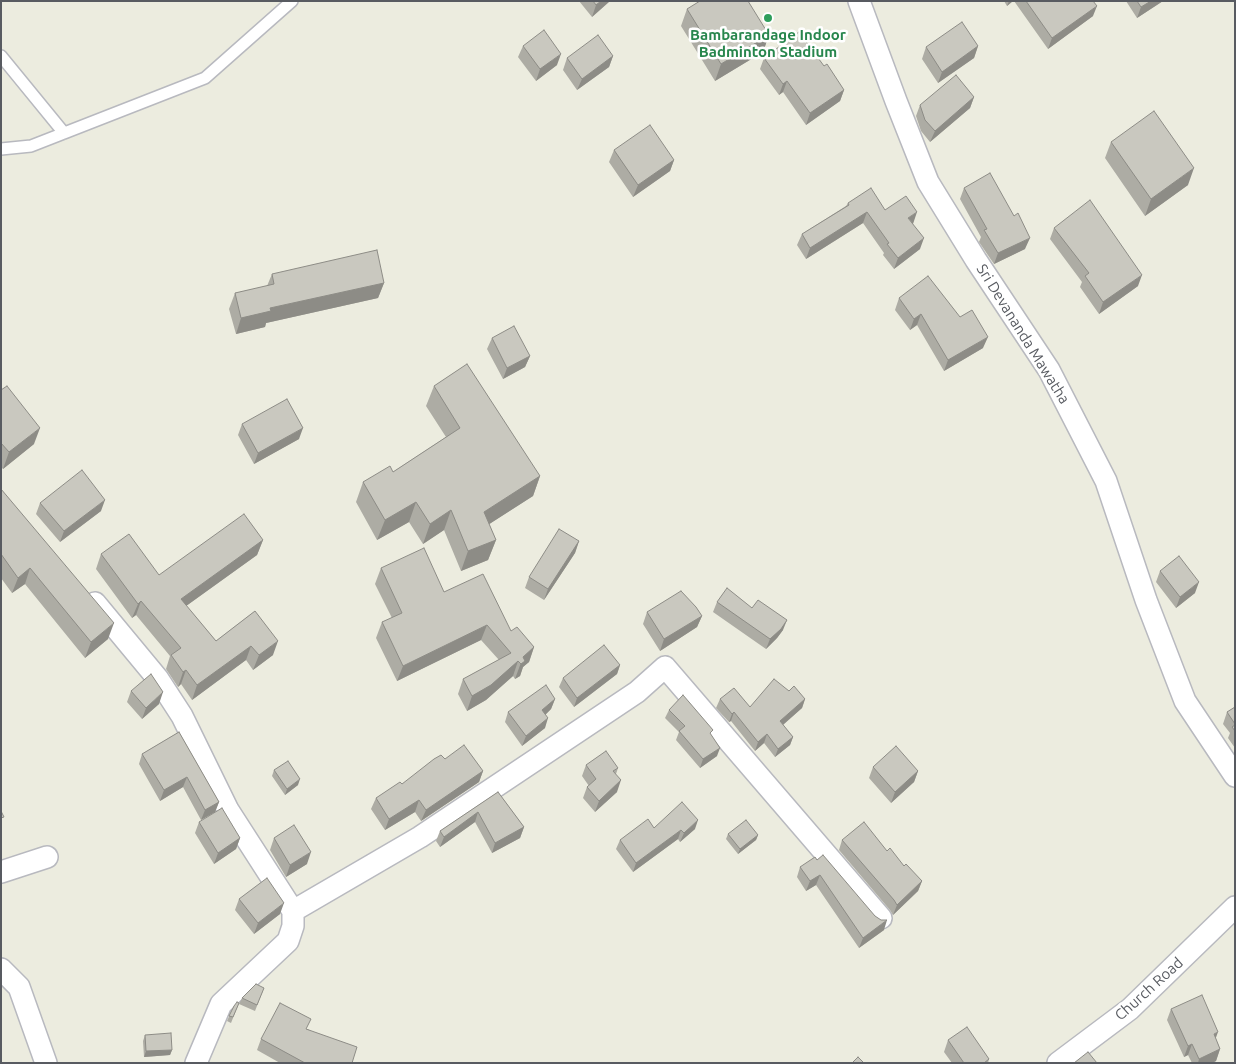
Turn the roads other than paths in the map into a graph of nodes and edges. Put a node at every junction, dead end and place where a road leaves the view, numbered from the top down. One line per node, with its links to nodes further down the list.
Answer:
1 (292, 1): 4 (lane)
2 (859, 1): 7 (street, Sri Devananda Mawatha)
3 (1, 56): 4 (lane)
4 (64, 134): 5 (lane)
5 (1, 149)
6 (83, 589): 11 (street)
7 (1235, 776)
8 (47, 857): 9 (street)
9 (1, 872)
10 (1235, 907): 16 (street, Church Road)
11 (293, 911): 12 (street); 15 (street)
12 (881, 918)
13 (1, 969): 14 (street)
14 (46, 1063)
15 (196, 1063)
16 (1058, 1063)

